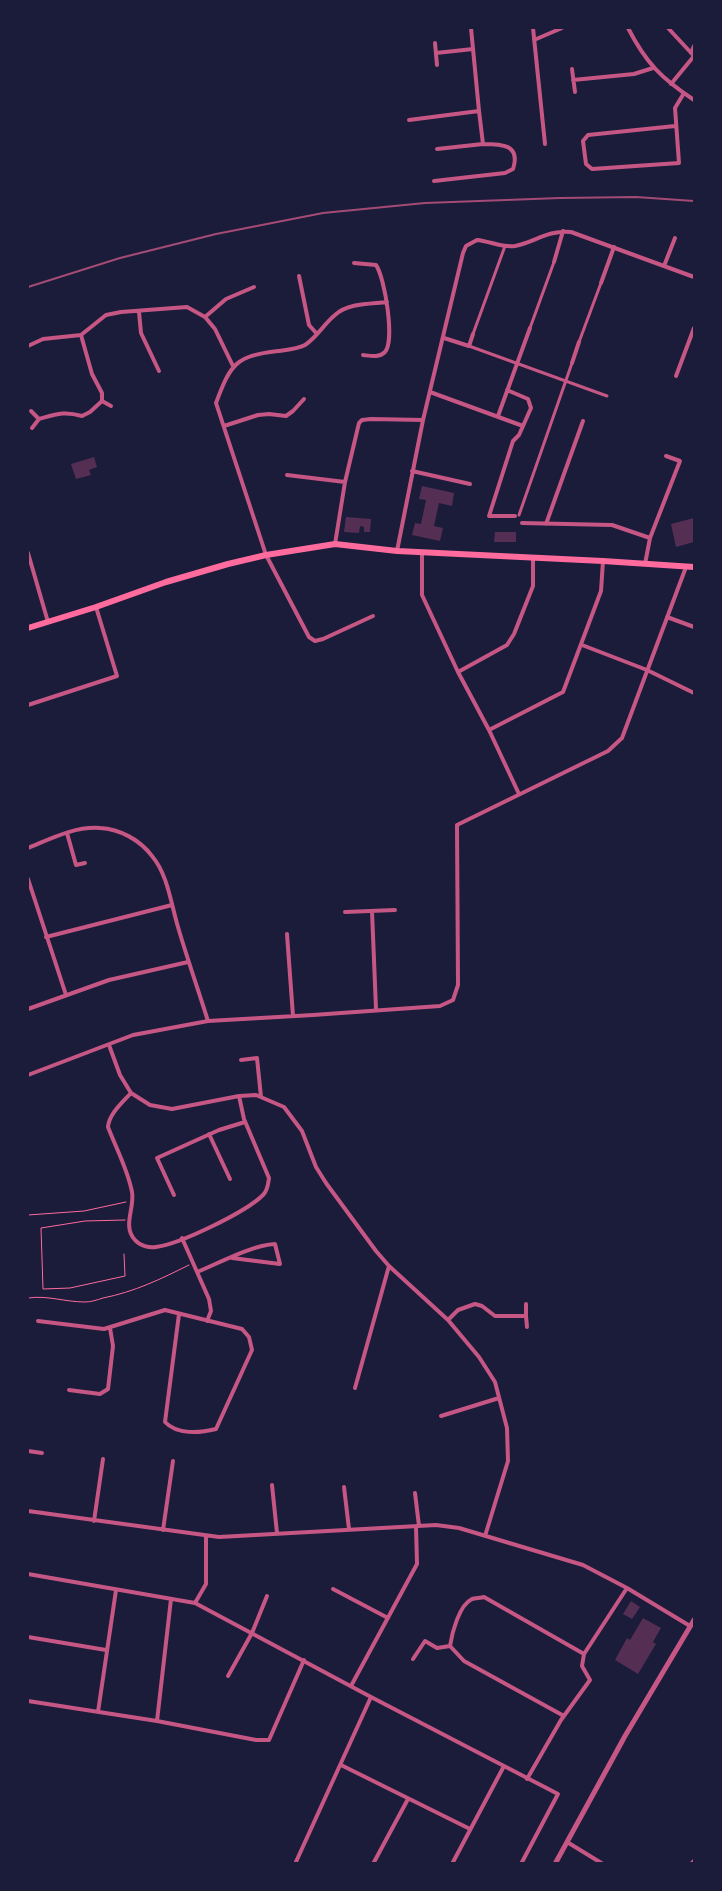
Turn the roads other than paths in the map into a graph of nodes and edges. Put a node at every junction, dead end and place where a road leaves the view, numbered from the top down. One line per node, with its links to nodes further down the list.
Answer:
1 (471, 28): 9 (street)
2 (533, 28): 6 (street)
3 (562, 28): 6 (street)
4 (628, 28): 14 (street)
5 (668, 28): 11 (street)
6 (534, 40): 24 (street)
7 (435, 43): 10 (street)
8 (694, 46): 11 (street)
9 (473, 49): 10 (street); 20 (street)
10 (436, 53): 12 (street)
11 (693, 55): 16 (street)
12 (437, 65)
13 (572, 68): 15 (street)
14 (653, 68): 15 (street); 16 (street)
15 (573, 80): 17 (street)
16 (671, 84): 18 (street)
17 (575, 92)
18 (684, 93): 19 (street); 22 (street)
19 (694, 100)
20 (478, 111): 21 (street); 23 (street)
21 (409, 120)
22 (675, 126): 22 (street)
23 (483, 144): 25 (street); 26 (street)
24 (545, 144)
25 (437, 149)
26 (434, 181)
27 (563, 231): 29 (street); 30 (street); 31 (street)
28 (675, 238): 33 (street)
29 (505, 246): 44 (street); 46 (street)
30 (614, 247): 33 (street); 36 (street)
31 (554, 262): 41 (street)
32 (354, 263): 38 (street)
33 (664, 266): 35 (street)
34 (299, 276): 43 (street)
35 (694, 277)
36 (601, 283): 47 (street)
37 (254, 287): 40 (street)
38 (387, 302): 43 (street); 50 (street)
39 (139, 312): 40 (street); 45 (street); 54 (street)
40 (205, 317): 53 (street)
41 (530, 328): 51 (street)
42 (694, 328): 55 (street)
43 (317, 334): 53 (street)
44 (473, 334): 49 (street)
45 (81, 335): 48 (street); 61 (street)
46 (444, 338): 49 (street); 58 (street)
47 (579, 342): 52 (street)
48 (28, 346)
49 (469, 346): 51 (street)
50 (363, 355)
51 (518, 363): 56 (street); 57 (street)
52 (572, 363): 56 (street)
53 (233, 366): 68 (street)
54 (159, 371)
55 (676, 376)
56 (566, 380): 59 (street); 76 (street)
57 (507, 390): 64 (street); 69 (street)
58 (430, 392): 64 (street); 66 (street)
59 (607, 396)
60 (304, 399): 68 (street)
61 (102, 401): 62 (street); 65 (street)
62 (111, 406)
63 (31, 411): 65 (street)
64 (498, 416): 69 (street)
65 (39, 419): 70 (street)
66 (423, 420): 72 (street); 74 (street)
67 (584, 421): 78 (street)
68 (224, 426): 84 (street)
69 (523, 426): 76 (street)
70 (32, 428)
71 (666, 456): 79 (street)
72 (412, 472): 75 (street); 81 (street)
73 (287, 475): 74 (street)
74 (345, 482): 80 (street)
75 (470, 484)
76 (517, 516)
77 (522, 523): 78 (street)
78 (546, 524): 79 (street)
79 (650, 538): 87 (street)
80 (335, 544): 81 (main road); 84 (main road)
81 (396, 551): 82 (main road)
82 (422, 552): 85 (main road); 98 (street)
83 (28, 553): 93 (street)
84 (266, 555): 90 (main road); 91 (street)
85 (533, 558): 86 (main road); 98 (street)
86 (603, 561): 87 (main road); 96 (street)
87 (645, 564): 88 (main road)
88 (686, 567): 89 (main road); 92 (street)
89 (694, 567)
90 (96, 607): 93 (main road); 100 (street)
91 (373, 616)
92 (667, 618): 94 (street); 97 (street)
93 (48, 622): 95 (main road)
94 (694, 627)
95 (28, 628)
96 (582, 645): 97 (street); 101 (street)
97 (648, 670): 99 (street); 102 (street)
98 (458, 672): 101 (street)
99 (694, 693)
100 (28, 705)
101 (489, 730): 102 (street)
102 (519, 794): 117 (street)
103 (67, 834): 104 (street); 105 (street); 108 (street)
104 (28, 848)
105 (85, 863)
106 (28, 879): 107 (street)
107 (28, 885): 113 (street)
108 (172, 905): 113 (street); 114 (street)
109 (395, 910): 110 (street)
110 (372, 911): 111 (street); 117 (street)
111 (345, 912)
112 (287, 934): 118 (street)
113 (46, 937): 115 (street)
114 (188, 962): 115 (street); 119 (street)
115 (66, 994): 116 (street)
116 (28, 1009)
117 (376, 1009): 118 (street)
118 (293, 1016): 119 (street)
119 (208, 1021): 120 (street)
120 (109, 1045): 122 (street); 123 (street)
121 (241, 1060): 125 (street)
122 (28, 1075)
123 (130, 1093): 124 (street); 130 (street)
124 (239, 1096): 125 (street); 126 (street)
125 (261, 1097): 132 (street)
126 (245, 1122): 127 (street); 130 (street)
127 (209, 1134): 128 (street); 129 (street)
128 (230, 1179)
129 (174, 1195)
130 (182, 1238): 133 (street)
131 (232, 1258): 131 (street); 133 (street)
132 (389, 1266): 137 (street); 142 (street)
133 (197, 1272): 138 (street)
134 (526, 1304): 136 (street)
135 (179, 1314): 138 (street); 138 (street); 141 (street)
136 (526, 1316): 137 (street); 140 (street)
137 (448, 1320): 144 (street)
138 (207, 1321)
139 (38, 1322): 141 (street)
140 (527, 1327)
141 (110, 1328): 143 (street)
142 (355, 1388)
143 (69, 1390)
144 (499, 1398): 145 (street); 160 (street)
145 (441, 1416)
146 (28, 1451): 147 (street)
147 (42, 1453)
148 (103, 1459): 154 (street)
149 (173, 1461): 157 (street)
150 (272, 1485): 158 (street)
151 (344, 1487): 156 (street)
152 (415, 1493): 155 (street)
153 (28, 1511): 154 (street)
154 (94, 1521): 157 (street)
155 (417, 1526): 156 (street); 160 (street); 168 (street)
156 (349, 1529): 158 (street)
157 (163, 1530): 159 (street)
158 (277, 1533): 159 (street)
159 (206, 1536): 167 (street)
160 (485, 1536): 162 (street)
161 (28, 1574): 163 (street)
162 (627, 1588): 170 (street); 175 (street)
163 (116, 1590): 166 (street); 174 (street)
164 (333, 1590): 168 (street)
165 (268, 1596): 171 (street)
166 (171, 1599): 167 (street); 184 (street)
167 (196, 1602): 171 (street)
168 (388, 1618): 179 (street)
169 (694, 1620): 170 (street)
170 (690, 1626): 190 (street)
171 (252, 1632): 177 (street); 178 (street)
172 (28, 1637): 174 (street)
173 (450, 1646): 175 (street); 176 (street); 183 (street)
174 (106, 1650): 182 (street)
175 (584, 1654): 183 (street)
176 (413, 1659)
177 (304, 1660): 179 (street); 184 (street)
178 (228, 1676)
179 (351, 1686): 180 (street)
180 (371, 1697): 185 (street); 186 (street)
181 (28, 1701): 182 (street)
182 (98, 1712): 184 (street)
183 (564, 1716): 187 (street)
184 (157, 1721)
185 (341, 1765): 188 (street); 192 (street)
186 (504, 1766): 187 (street); 189 (street)
187 (527, 1779): 195 (street)
188 (408, 1798): 189 (street); 193 (street)
189 (470, 1829): 194 (street)
190 (567, 1842): 196 (street); 197 (street)
191 (694, 1861): 198 (street)
192 (295, 1864)
193 (373, 1864)
194 (452, 1864)
195 (521, 1864)
196 (555, 1864)
197 (603, 1864)
198 (691, 1864)

